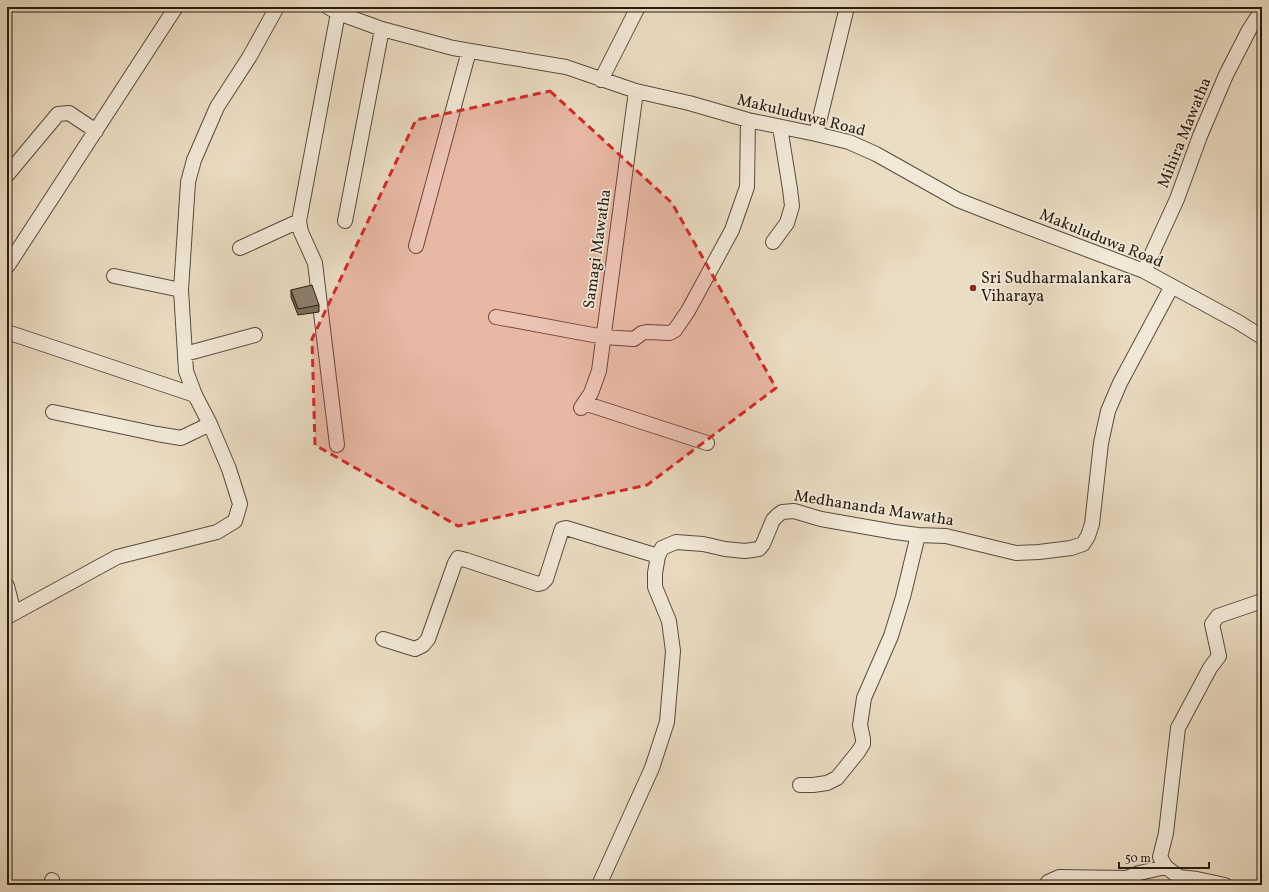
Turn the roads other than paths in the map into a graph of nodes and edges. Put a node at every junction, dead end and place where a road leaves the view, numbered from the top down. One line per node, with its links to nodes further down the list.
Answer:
1 (176, 7): 13 (street)
2 (277, 7): 25 (street)
3 (638, 7): 9 (street)
4 (847, 7): 14 (street)
5 (333, 10): 7 (street, Makuluduwa Road); 16 (street)
6 (1262, 10): 22 (street, Mihira Mawatha)
7 (382, 29): 8 (street, Makuluduwa Road); 17 (street)
8 (469, 50): 9 (street, Makuluduwa Road); 19 (street)
9 (601, 80): 10 (street, Makuluduwa Road)
10 (636, 91): 11 (street, Makuluduwa Road); 29 (street, Samagi Mawatha)
11 (748, 120): 12 (street, Makuluduwa Road); 29 (street)
12 (780, 127): 14 (street, Makuluduwa Road); 18 (street)
13 (96, 130): 15 (street); 21 (street)
14 (816, 134): 22 (street, Makuluduwa Road)
15 (7, 175)
16 (299, 221): 20 (street); 36 (street)
17 (345, 221)
18 (773, 242)
19 (416, 246)
20 (240, 248)
21 (7, 266)
22 (1144, 271): 24 (street, Makuluduwa Road)
23 (114, 276): 25 (street)
24 (1172, 286): 30 (street, Makuluduwa Road); 37 (street, Medhananda Mawatha)
25 (181, 290): 31 (street)
26 (496, 317): 29 (street)
27 (7, 332): 32 (street)
28 (255, 335): 31 (street)
29 (604, 336): 35 (street, Samagi Mawatha)
30 (1262, 337)
31 (185, 354): 32 (street)
32 (195, 395): 34 (street)
33 (53, 412): 34 (street)
34 (210, 424): 41 (street)
35 (706, 443)
36 (337, 445)
37 (918, 535): 38 (street, Medhananda Mawatha); 43 (street)
38 (658, 556): 42 (street); 45 (street)
39 (7, 586): 41 (street)
40 (1262, 601): 44 (street)
41 (10, 615)
42 (383, 639)
43 (800, 785)
44 (1166, 868): 46 (street); 47 (street)
45 (599, 885)
46 (1051, 885)
47 (1225, 885)

